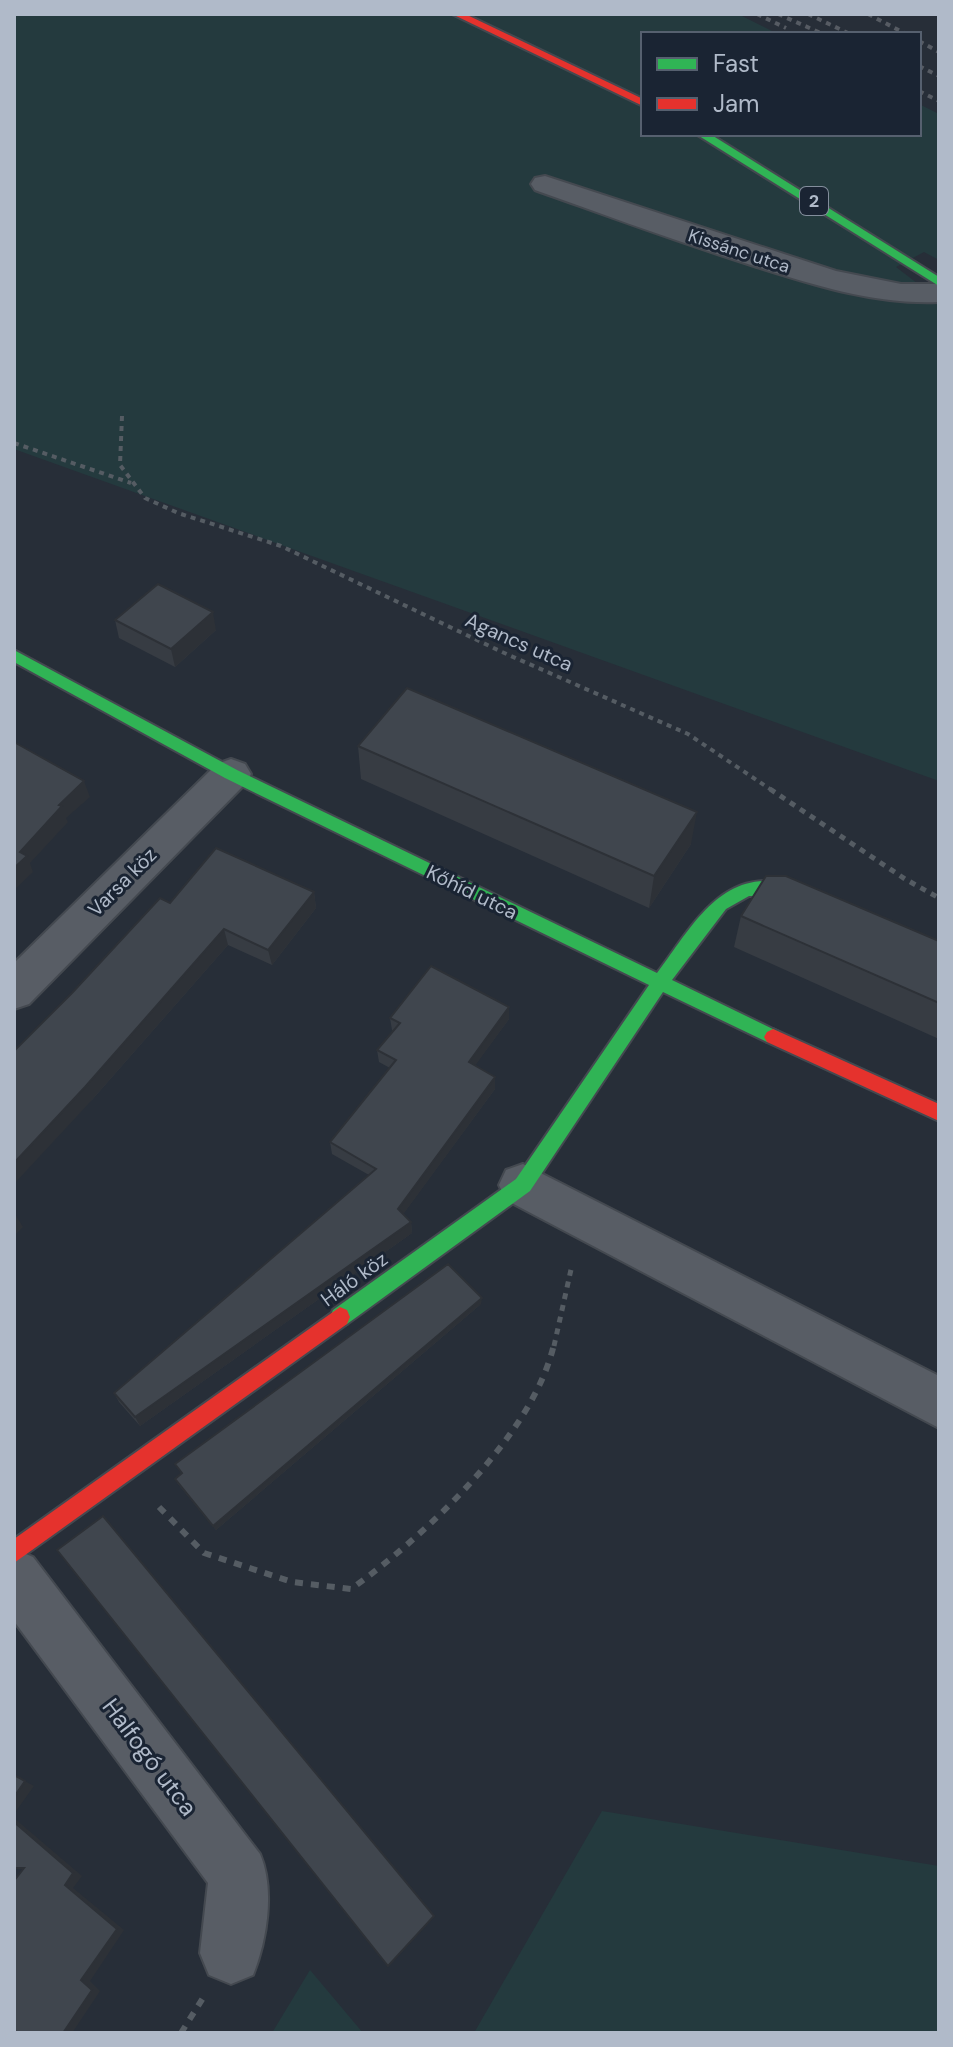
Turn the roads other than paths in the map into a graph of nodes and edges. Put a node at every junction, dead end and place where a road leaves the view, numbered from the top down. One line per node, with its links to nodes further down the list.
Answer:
1 (457, 14): 2 (street)
2 (641, 102)
3 (705, 136): 5 (street, 2)
4 (545, 184): 6 (street, Kissánc utca)
5 (939, 282)
6 (939, 293)
7 (14, 655): 8 (street, Kőhíd utca)
8 (231, 774): 10 (street, Kőhíd utca); 11 (street, Varsa köz)
9 (825, 908): 10 (street, Háló köz)
10 (659, 984): 12 (street, Kőhíd utca); 13 (street, Háló köz)
11 (14, 991)
12 (939, 1113)
13 (523, 1185): 14 (street); 15 (street, Háló köz)
14 (939, 1403)
15 (14, 1552)
16 (14, 1576): 17 (street, Halfogó utca)
17 (231, 1953)

